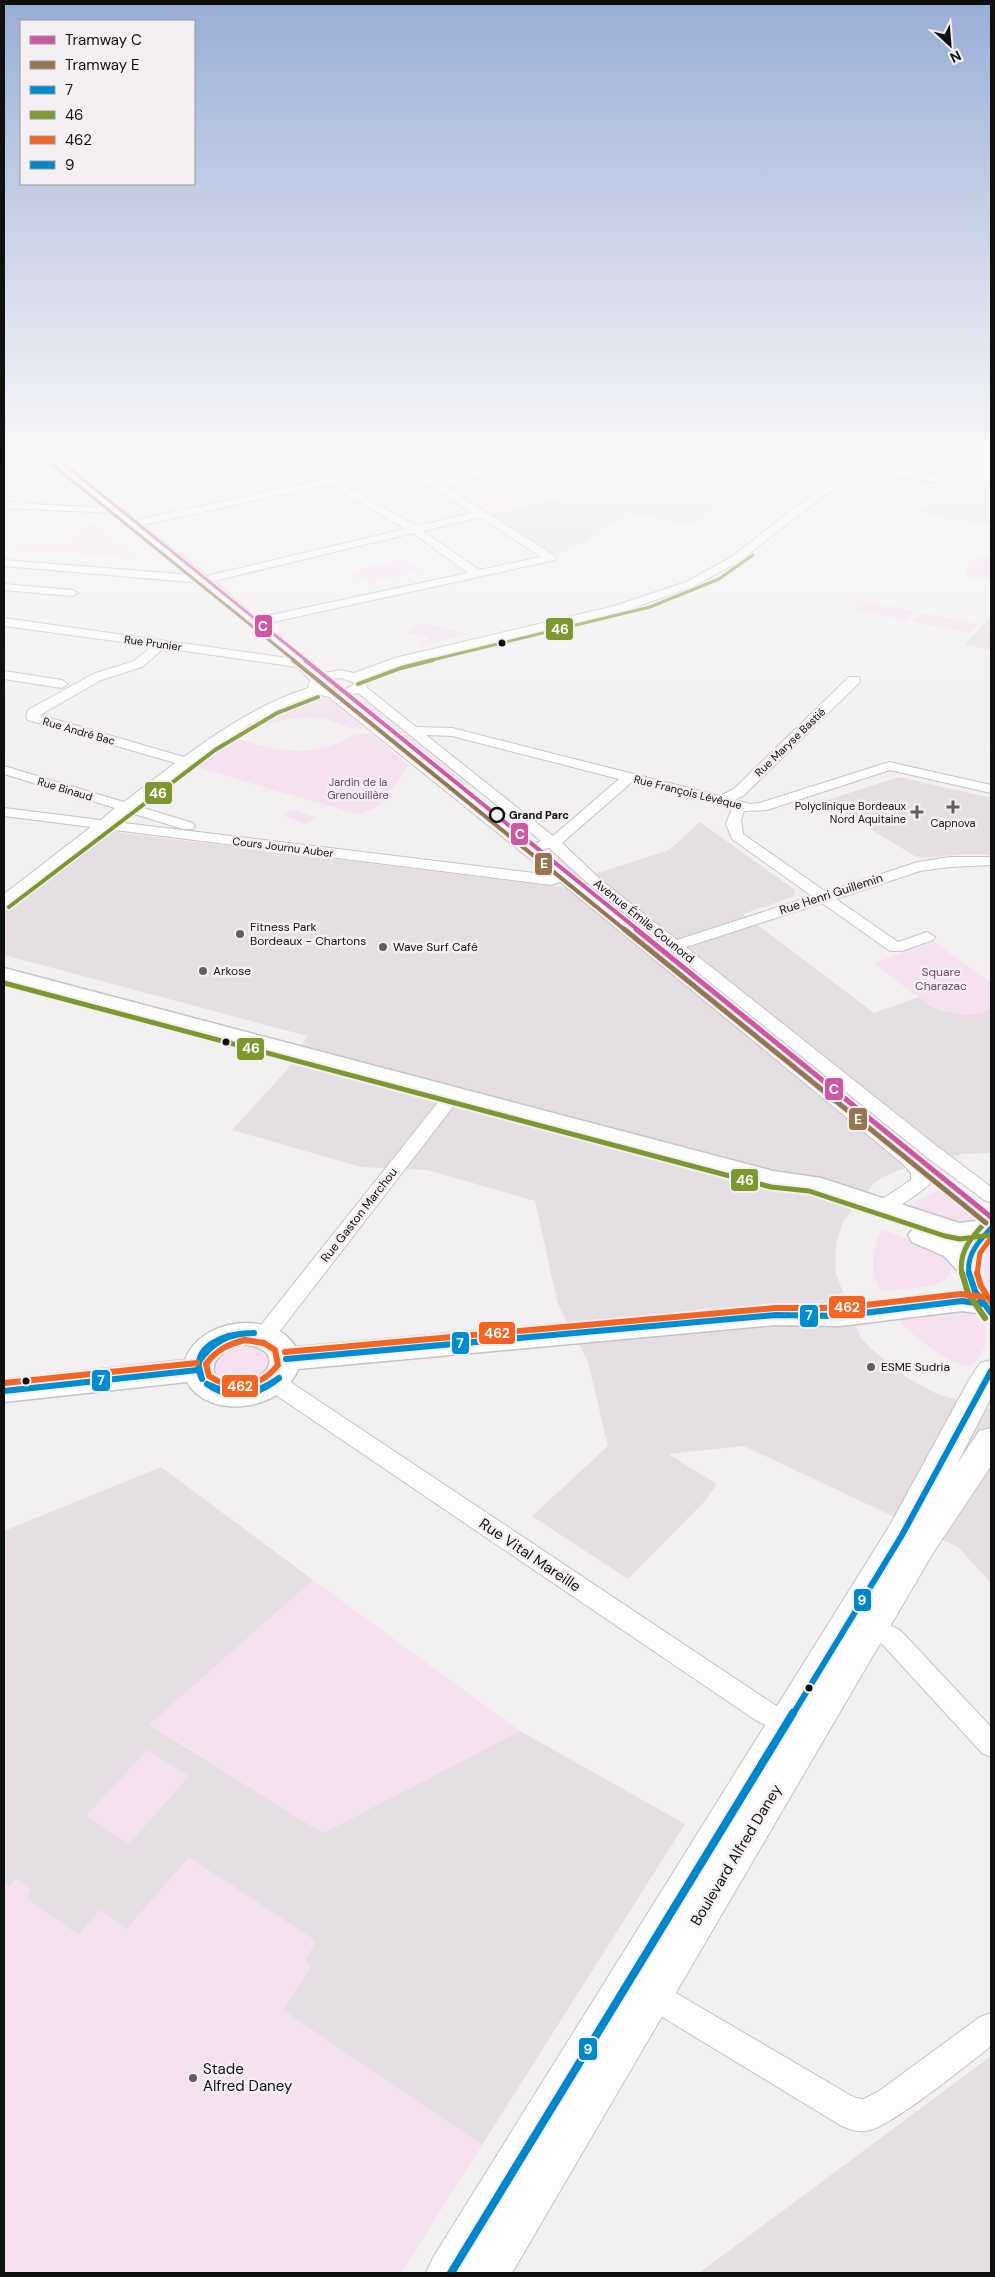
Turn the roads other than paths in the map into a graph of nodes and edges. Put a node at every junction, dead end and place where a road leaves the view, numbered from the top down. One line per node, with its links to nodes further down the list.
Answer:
1 (177, 557): 9 (street)
2 (301, 557): 9 (street)
3 (453, 557): 8 (street)
4 (550, 557): 8 (street)
5 (736, 557): 19 (street)
6 (4, 563): 7 (street)
7 (44, 566): 9 (street); 11 (street)
8 (477, 574): 14 (street)
9 (205, 580): 14 (street)
10 (4, 587): 11 (street)
11 (20, 588): 12 (street)
12 (72, 593)
13 (4, 622): 15 (street, Rue Prunier)
14 (254, 622): 16 (street)
15 (162, 644): 16 (street, Rue Prunier); 24 (street, Rue André Bac)
16 (302, 664): 21 (street)
17 (4, 675): 20 (street)
18 (854, 680): 28 (street, Rue Maryse Bastié)
19 (357, 682): 21 (street); 22 (street); 23 (street, Avenue Émile Counord)
20 (62, 684)
21 (317, 684): 22 (street); 24 (street)
22 (333, 694): 35 (street, Avenue Émile Counord)
23 (412, 731): 26 (street, Rue François Lévêque); 34 (street, Avenue Émile Counord)
24 (186, 762): 30 (street)
25 (4, 770): 30 (street, Rue Binaud)
26 (629, 777): 28 (street, Rue François Lévêque); 34 (street)
27 (991, 790): 29 (street, Rue François Lévêque)
28 (722, 801): 29 (street, Rue François Lévêque)
29 (741, 806): 38 (street)
30 (126, 807): 32 (street); 33 (street, Rue Binaud)
31 (4, 812): 32 (street, Cours Journu Auber)
32 (102, 824): 33 (street, Cours Journu Auber); 39 (street)
33 (238, 841): 37 (street, Cours Journu Auber)
34 (551, 843): 35 (street); 41 (street, Avenue Émile Counord)
35 (527, 851): 37 (street, Avenue Émile Counord)
36 (991, 861): 38 (street, Rue Henri Guillemin)
37 (562, 877): 46 (street, Avenue Émile Counord)
38 (823, 897): 40 (street); 41 (street, Rue Henri Guillemin)
39 (4, 901)
40 (927, 938)
41 (674, 946): 45 (street, Avenue Émile Counord)
42 (4, 975): 43 (street)
43 (453, 1095): 44 (street); 51 (street, Rue Gaston Marchou)
44 (773, 1180): 46 (street); 48 (street)
45 (991, 1196)
46 (880, 1205): 47 (street)
47 (991, 1228): 48 (street)
48 (968, 1269): 49 (street); 50 (street)
49 (987, 1309): 50 (street)
50 (776, 1315): 53 (street)
51 (265, 1335): 52 (street); 53 (street)
52 (198, 1370): 53 (street); 55 (street)
53 (280, 1371): 58 (street, Rue Vital Mareille)
54 (991, 1371): 58 (main road, Boulevard Alfred Daney)
55 (4, 1391)
56 (991, 1440): 57 (main road, Boulevard Alfred Daney)
57 (872, 1625): 59 (street); 60 (main road, Boulevard Alfred Daney)
58 (788, 1724): 62 (main road, Boulevard Alfred Daney)
59 (991, 1745)
60 (652, 1994): 61 (street); 63 (main road, Boulevard Alfred Daney)
61 (991, 2028)
62 (452, 2273)
63 (486, 2273)

